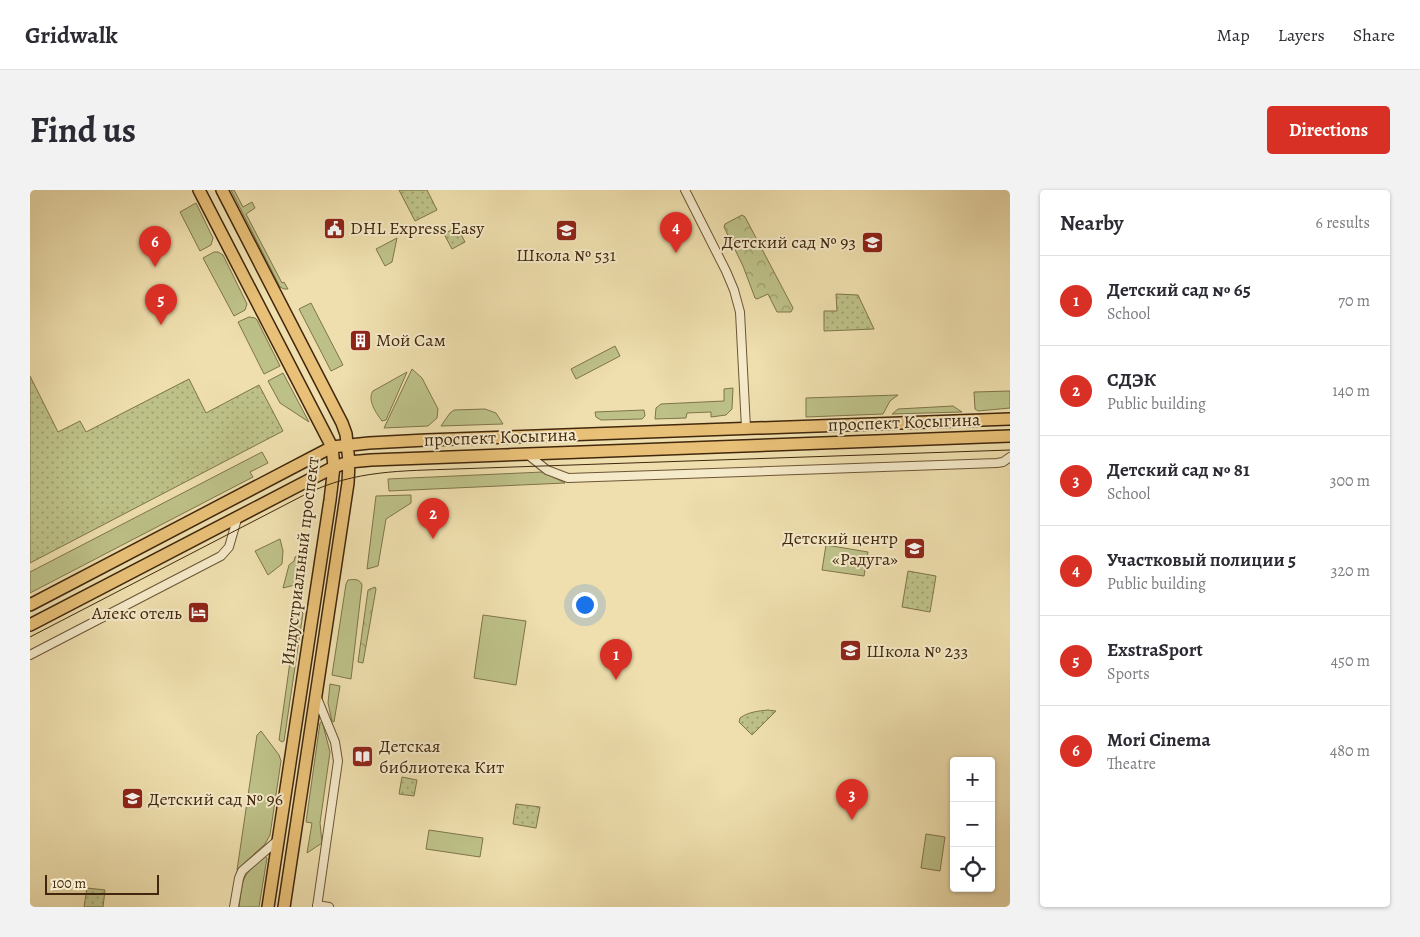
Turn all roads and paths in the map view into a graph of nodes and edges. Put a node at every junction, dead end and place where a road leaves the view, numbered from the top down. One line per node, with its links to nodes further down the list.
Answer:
1 (199, 190): 8 (main road, Индустриальный проспект)
2 (222, 190): 7 (main road, Индустриальный проспект)
3 (685, 190): 5 (street)
4 (1010, 419): 5 (main road, проспект Косыгина)
5 (746, 428): 7 (main road, проспект Косыгина)
6 (1010, 436): 9 (main road, проспект Косыгина)
7 (348, 445): 8 (main road, проспект Косыгина); 11 (main road, Индустриальный проспект)
8 (332, 447): 12 (main road, Индустриальный проспект); 14 (main road, проспект Косыгина)
9 (527, 454): 10 (street); 11 (main road, проспект Косыгина)
10 (1010, 457)
11 (350, 462): 12 (main road, проспект Косыгина); 17 (main road, Индустриальный проспект)
12 (334, 467): 13 (main road, проспект Косыгина); 18 (main road, Индустриальный проспект)
13 (236, 519): 15 (main road, проспект Косыгина); 16 (street)
14 (30, 604)
15 (30, 625)
16 (30, 655)
17 (316, 696): 19 (street); 22 (main road, Индустриальный проспект)
18 (278, 840): 20 (street); 21 (main road, Индустриальный проспект)
19 (317, 906): 23 (street)
20 (234, 907)
21 (268, 907)
22 (284, 907)
23 (329, 907)

